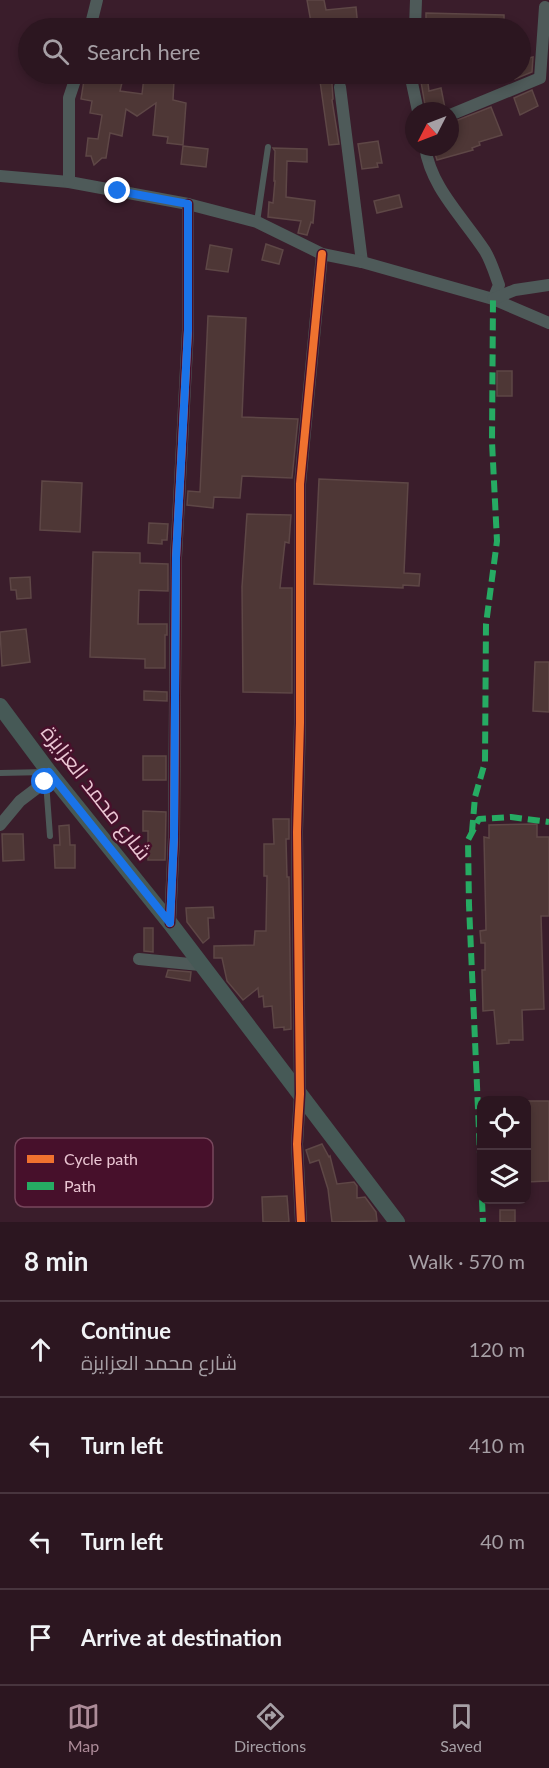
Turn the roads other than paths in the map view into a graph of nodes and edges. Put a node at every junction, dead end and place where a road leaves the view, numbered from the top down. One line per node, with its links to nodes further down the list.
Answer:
1 (97, 0): 4 (street)
2 (416, 0): 5 (street)
3 (545, 7): 6 (street)
4 (92, 18)
5 (415, 18)
6 (531, 82)
7 (73, 84): 16 (street)
8 (412, 84): 11 (street)
9 (525, 84): 12 (street)
10 (340, 87): 20 (street)
11 (416, 102)
12 (459, 111)
13 (268, 147): 18 (lane)
14 (426, 156): 22 (street)
15 (0, 176): 16 (street)
16 (69, 182): 17 (street)
17 (188, 204): 18 (street); 29 (street)
18 (257, 222): 19 (street)
19 (322, 254): 20 (street); 32 (street)
20 (362, 262): 22 (street)
21 (549, 285): 22 (street)
22 (493, 299): 23 (street)
23 (549, 323)
24 (0, 706): 26 (main road, شارع محمد العزايزة)
25 (0, 773): 26 (lane)
26 (47, 777): 27 (street); 28 (lane); 29 (main road, شارع محمد العزايزة)
27 (0, 825)
28 (50, 836)
29 (170, 923): 31 (main road, شارع محمد العزايزة)
30 (140, 959): 31 (street)
31 (200, 965): 32 (main road, شارع محمد العزايزة)
32 (300, 1094): 33 (street); 34 (main road, شارع محمد العزايزة)
33 (301, 1222)
34 (396, 1222)

